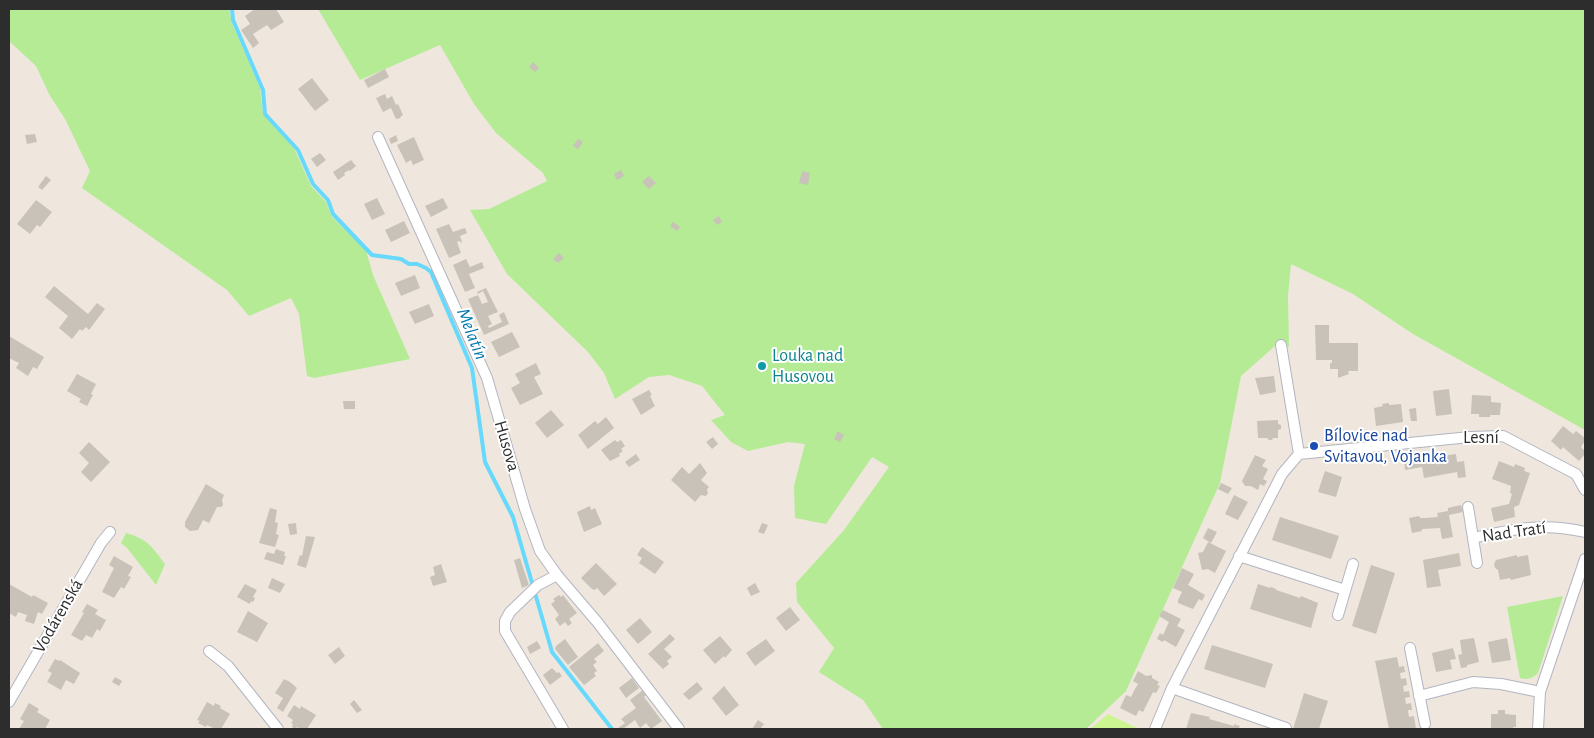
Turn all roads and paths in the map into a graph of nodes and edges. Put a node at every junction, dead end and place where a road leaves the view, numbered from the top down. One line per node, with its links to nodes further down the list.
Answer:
1 (378, 137): 13 (street, Husova)
2 (1281, 345): 3 (street)
3 (1299, 454): 4 (street, Lesní); 9 (street)
4 (1585, 490)
5 (1468, 507): 8 (street, Nad Tratí)
6 (110, 532): 21 (street, Vodárenská)
7 (1585, 532): 8 (street, Nad Tratí)
8 (1473, 538): 11 (street, Nad Tratí)
9 (1239, 556): 14 (street); 18 (street)
10 (1585, 559): 19 (street)
11 (1477, 563)
12 (1354, 564): 14 (street)
13 (557, 575): 25 (street); 26 (street, Husova)
14 (1345, 590): 15 (street)
15 (1338, 615)
16 (1410, 648): 20 (street)
17 (210, 651): 24 (street)
18 (1172, 688): 23 (street); 27 (street)
19 (1540, 692): 20 (street); 28 (street)
20 (1419, 696): 22 (street)
21 (9, 702)
22 (1425, 724)
23 (1286, 728)
24 (278, 729)
25 (563, 729)
26 (679, 729)
27 (1155, 729)
28 (1538, 729)

